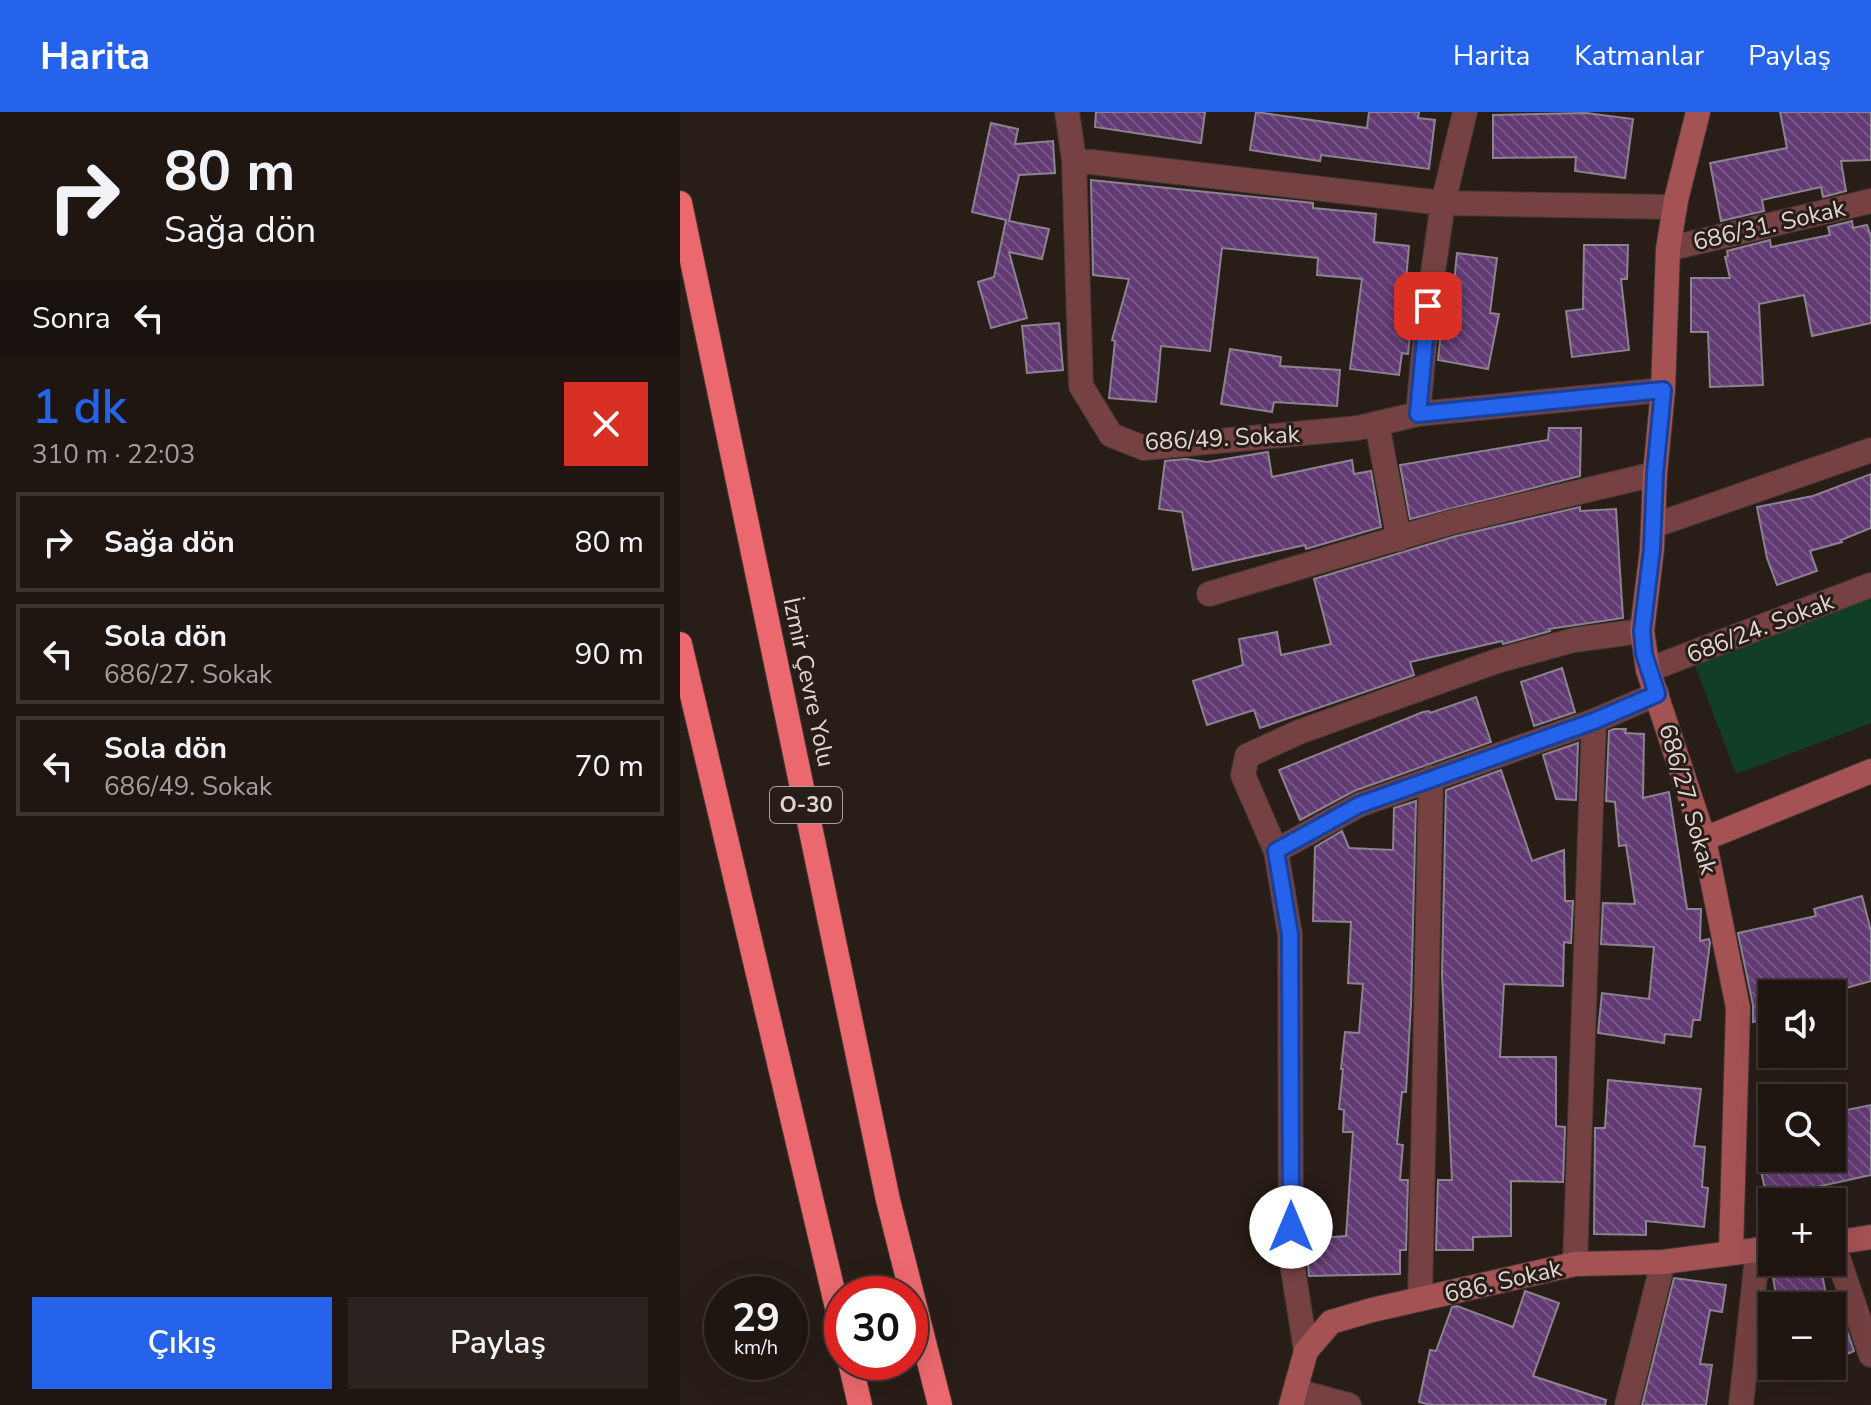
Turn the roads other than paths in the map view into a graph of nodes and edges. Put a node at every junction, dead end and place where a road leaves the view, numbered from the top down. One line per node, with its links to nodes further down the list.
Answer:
1 (1067, 112): 4 (street, 686/49. Sokak)
2 (1465, 112): 7 (street)
3 (1698, 112): 8 (street, 686/27. Sokak)
4 (1074, 160): 7 (street); 12 (street, 686/49. Sokak)
5 (1871, 201): 9 (street, 686/31. Sokak)
6 (680, 203): 43 (highway, İzmir Çevre Yolu / O-30)
7 (1443, 203): 8 (street); 11 (street)
8 (1675, 207): 9 (street, 686/27. Sokak)
9 (1668, 249): 10 (street, 686/27. Sokak)
10 (1663, 390): 11 (street, 686/49. Sokak); 14 (street, 686/27. Sokak)
11 (1418, 414): 12 (street, 686/49. Sokak)
12 (1377, 424): 16 (street)
13 (1871, 450): 15 (street)
14 (1655, 474): 15 (street, 686/27. Sokak); 16 (street)
15 (1653, 526): 19 (street, 686/27. Sokak)
16 (1399, 539): 18 (street)
17 (1871, 585): 21 (street, 686/24. Sokak)
18 (1209, 594)
19 (1642, 631): 21 (street, 686/27. Sokak); 27 (street)
20 (680, 644): 34 (highway)
21 (1648, 670): 22 (street, 686/27. Sokak)
22 (1657, 694): 23 (street); 26 (street, 686/27. Sokak)
23 (1594, 721): 25 (street); 33 (street)
24 (1871, 771): 26 (street)
25 (1431, 778): 27 (street); 37 (street)
26 (1704, 839): 31 (street, 686/27. Sokak)
27 (1276, 851): 38 (street)
28 (1871, 1237): 29 (street)
29 (1846, 1241)
30 (1758, 1250): 31 (street, 686. Sokak)
31 (1731, 1252): 32 (street, 686. Sokak)
32 (1663, 1262): 33 (street, 686. Sokak); 45 (street)
33 (1575, 1264): 37 (street, 686. Sokak)
34 (829, 1276)
35 (1761, 1276): 46 (street)
36 (1843, 1276): 39 (street)
37 (1420, 1299): 38 (street, 686. Sokak)
38 (1306, 1351): 41 (street, 686. Sokak)
39 (1871, 1355)
40 (854, 1380): 42 (highway)
41 (1293, 1398): 44 (street)
42 (860, 1405)
43 (940, 1405)
44 (1349, 1405)
45 (1627, 1405)
46 (1741, 1405)

